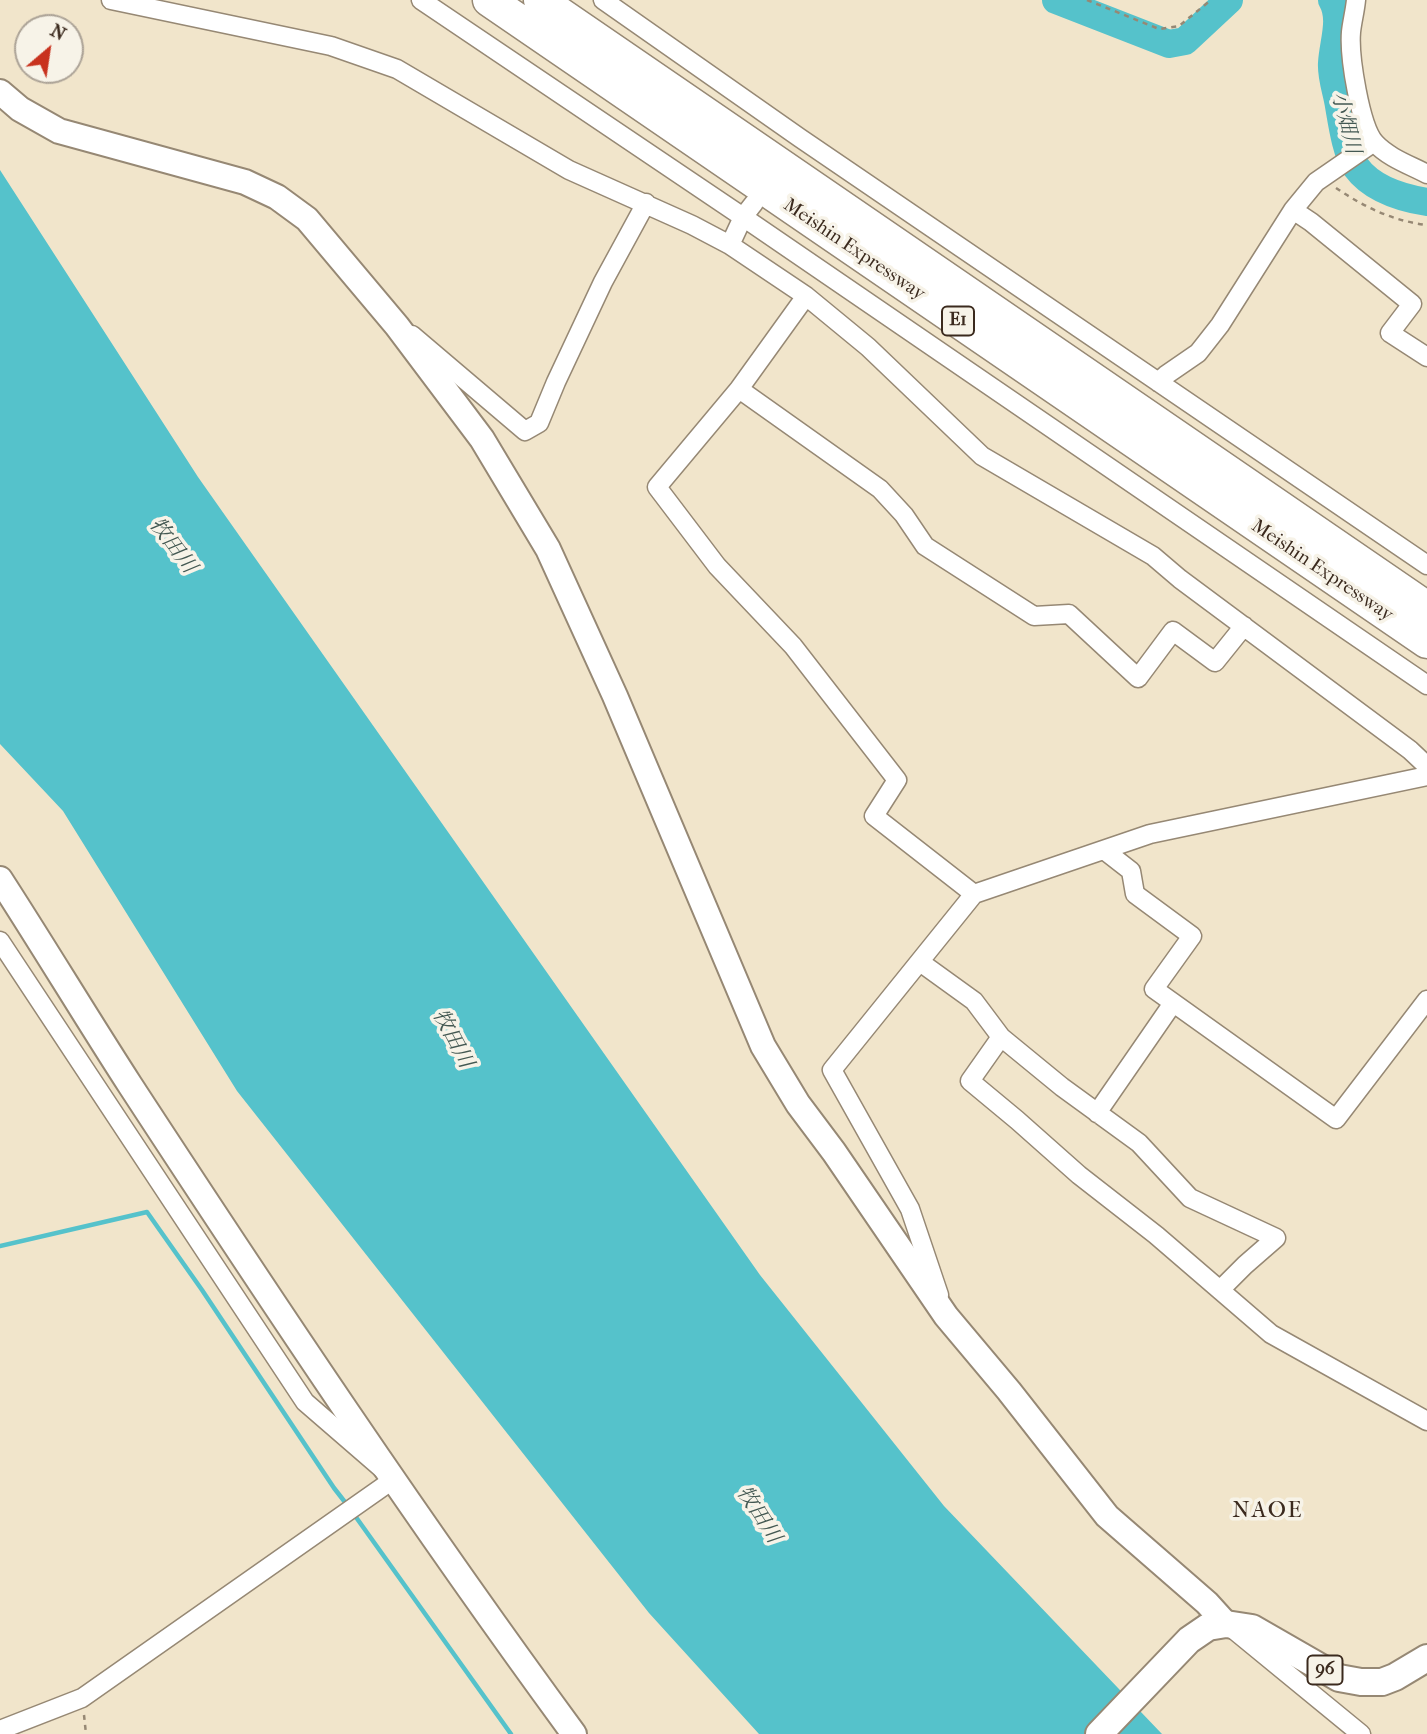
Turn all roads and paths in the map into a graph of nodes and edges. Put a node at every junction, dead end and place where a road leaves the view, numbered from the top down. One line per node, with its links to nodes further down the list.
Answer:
1 (111, 0): 15 (street)
2 (421, 0): 16 (street)
3 (489, 0): 32 (highway, Meishin Expressway / E1)
4 (540, 0): 30 (highway, Meishin Expressway / E1)
5 (603, 0): 10 (street)
6 (1087, 0): 7 (path)
7 (1211, 0)
8 (1356, 0): 11 (street)
9 (0, 92): 21 (street)
10 (800, 138): 12 (street); 23 (street)
11 (1371, 144): 13 (street); 14 (street)
12 (789, 153)
13 (1334, 169): 17 (street); 18 (path)
14 (1427, 174)
15 (646, 203): 19 (street); 21 (street)
16 (748, 210): 19 (street); 28 (street)
17 (1293, 210): 22 (street); 23 (street)
18 (1427, 225)
19 (730, 245): 20 (street)
20 (806, 296): 24 (street); 31 (street)
21 (397, 327): 46 (street)
22 (1427, 358)
23 (1158, 382): 25 (street)
24 (739, 389): 31 (street); 38 (street)
25 (1192, 405): 26 (street); 29 (street)
26 (1179, 421)
27 (1145, 468): 28 (street)
28 (1133, 484): 33 (street)
29 (1426, 561)
30 (1427, 608)
31 (1244, 626): 34 (street)
32 (1427, 642)
33 (1427, 685)
34 (1427, 766)
35 (1427, 776): 36 (street)
36 (1104, 850): 38 (street); 42 (street)
37 (0, 879): 48 (street)
38 (974, 894): 40 (street)
39 (0, 941): 48 (street)
40 (920, 962): 43 (street); 46 (street)
41 (1427, 1000): 42 (street)
42 (1172, 1003): 44 (street)
43 (1001, 1037): 44 (street); 45 (street)
44 (1097, 1112): 45 (street)
45 (1220, 1290): 47 (street)
46 (946, 1316): 49 (street)
47 (1427, 1421)
48 (394, 1479): 51 (street); 52 (street)
49 (1226, 1624): 50 (main road, 96); 53 (main road); 54 (street)
50 (1427, 1658)
51 (0, 1730)
52 (574, 1734)
53 (1099, 1734)
54 (1361, 1734)

